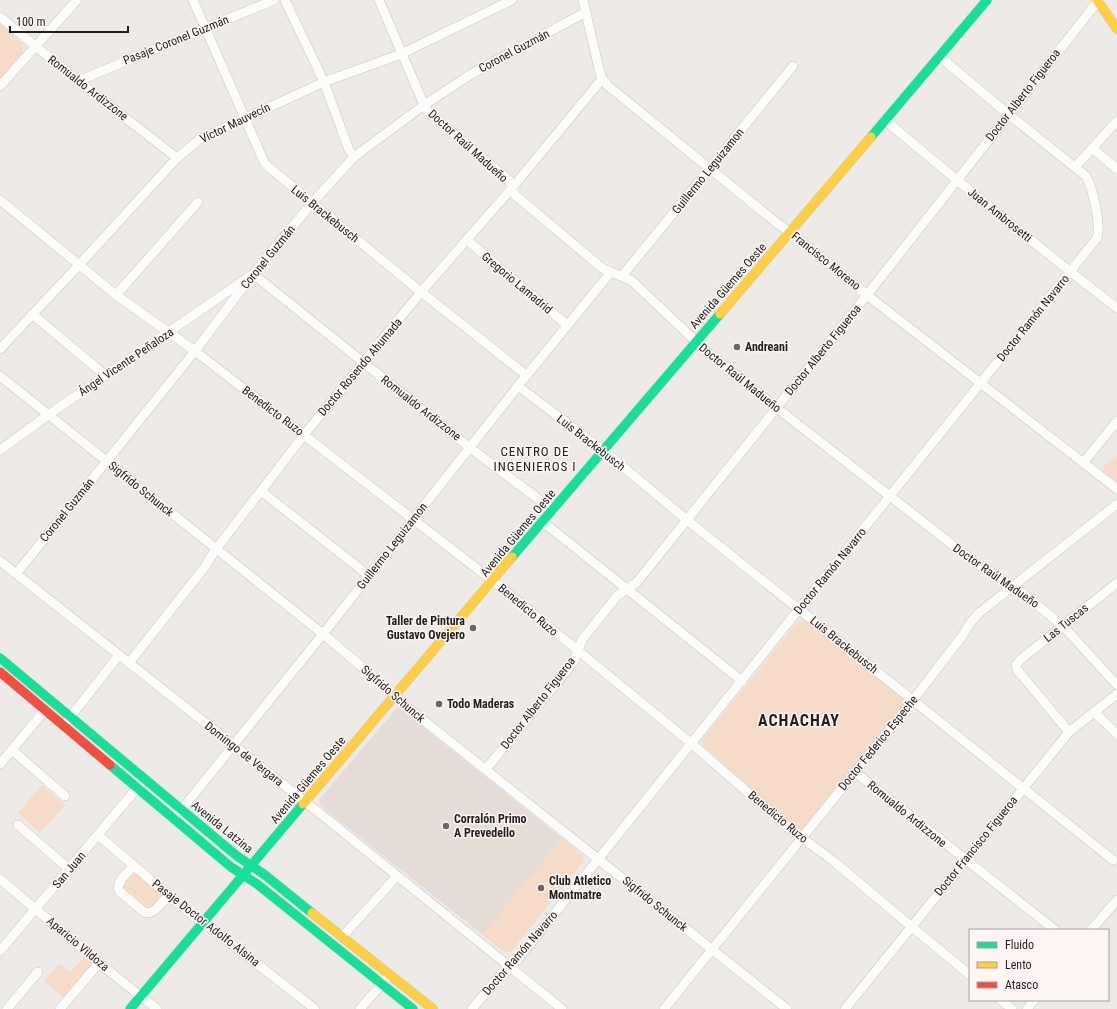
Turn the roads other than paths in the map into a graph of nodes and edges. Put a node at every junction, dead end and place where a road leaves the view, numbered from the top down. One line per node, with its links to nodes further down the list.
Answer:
1 (76, 0): 14 (street)
2 (193, 0): 12 (street, Luis Brackebusch)
3 (274, 0): 12 (street, Pasaje Coronel Guzmán)
4 (285, 0): 20 (street)
5 (379, 0): 15 (street, Doctor Raúl Madueño)
6 (512, 0): 15 (street, Víctor Mauvecín)
7 (583, 0): 10 (street)
8 (987, 0): 16 (main road, Avenida Güemes Oeste)
9 (1097, 0): 13 (main road); 23 (street, Doctor Alberto Figueroa)
10 (586, 12): 18 (street); 22 (street, Coronel Guzmán)
11 (0, 17): 14 (street, Romualdo Ardizzone)
12 (204, 28): 19 (street, Pasaje Coronel Guzmán); 24 (street, Luis Brackebusch)
13 (1117, 29)
14 (35, 46): 19 (street, Romualdo Ardizzone); 21 (street)
15 (401, 54): 20 (street, Víctor Mauvecín); 22 (street, Doctor Raúl Madueño)
16 (939, 56): 23 (street, Doctor Ramón Navarro); 25 (main road, Avenida Güemes Oeste)
17 (793, 66): 32 (street, Guillermo Leguizamon)
18 (602, 79): 32 (street, Francisco Moreno); 34 (street, Doctor Rosendo Ahumada)
19 (78, 81): 29 (street, Romualdo Ardizzone)
20 (324, 82): 24 (street, Víctor Mauvecín); 28 (street)
21 (0, 86)
22 (424, 105): 28 (street, Coronel Guzmán); 34 (street, Doctor Raúl Madueño)
23 (1008, 114): 30 (street, Doctor Ramón Navarro); 33 (street, Doctor Alberto Figueroa)
24 (244, 118): 29 (street, Víctor Mauvecín); 37 (street, Luis Brackebusch)
25 (885, 120): 33 (street, Juan Ambrosetti); 38 (main road, Avenida Güemes Oeste)
26 (1117, 120): 27 (street)
27 (1092, 148): 30 (street); 31 (street)
28 (354, 157): 37 (street, Coronel Guzmán)
29 (177, 158): 40 (street, Víctor Mauvecín)
30 (1076, 166): 41 (street, Doctor Ramón Navarro)
31 (1117, 169)
32 (710, 170): 38 (street, Francisco Moreno); 44 (street, Guillermo Leguizamon)
33 (957, 180): 41 (street, Juan Ambrosetti); 47 (street, Doctor Alberto Figueroa)
34 (512, 188): 39 (street, Doctor Rosendo Ahumada); 42 (street, Doctor Raúl Madueño)
35 (0, 200): 40 (street, Benedicto Ruzo)
36 (198, 202): 46 (street)
37 (312, 203): 43 (street, Coronel Guzmán); 45 (street, Luis Brackebusch)
38 (790, 232): 47 (street, Francisco Moreno); 52 (main road, Avenida Güemes Oeste)
39 (467, 240): 45 (street, Doctor Rosendo Ahumada); 50 (street, Gregorio Lamadrid)
40 (79, 265): 46 (street, Benedicto Ruzo); 49 (street, Víctor Mauvecín)
41 (1070, 272): 48 (street, Juan Ambrosetti); 59 (street, Doctor Ramón Navarro)
42 (610, 273): 44 (street, Doctor Raúl Madueño); 50 (street, Guillermo Leguizamon)
43 (253, 274): 51 (street, Ángel Vicente Peñaloza); 54 (street, Coronel Guzmán); 55 (street, Romualdo Ardizzone)
44 (622, 276): 52 (street, Doctor Raúl Madueño)
45 (421, 292): 55 (street, Doctor Rosendo Ahumada); 58 (street, Luis Brackebusch)
46 (116, 294): 51 (street, Benedicto Ruzo)
47 (867, 295): 59 (street, Francisco Moreno); 61 (street, Doctor Alberto Figueroa)
48 (1117, 308)
49 (32, 314): 53 (street, Víctor Mauvecín); 56 (street)
50 (566, 325): 58 (street, Guillermo Leguizamon)
51 (168, 333): 54 (street, Benedicto Ruzo); 56 (street, Ángel Vicente Peñaloza)
52 (696, 342): 61 (street, Doctor Raúl Madueño); 67 (main road, Avenida Güemes Oeste)
53 (0, 349)
54 (194, 351): 64 (street, Benedicto Ruzo); 68 (street, Coronel Guzmán)
55 (364, 363): 64 (street, Doctor Rosendo Ahumada); 65 (street, Romualdo Ardizzone)
56 (105, 375): 62 (street, Ángel Vicente Peñaloza)
57 (0, 376): 62 (street, Sigfrido Schunck)
58 (526, 376): 60 (street, Guillermo Leguizamon)
59 (980, 383): 69 (street, Francisco Moreno); 72 (street, Doctor Ramón Navarro)
60 (518, 386): 65 (street, Guillermo Leguizamon); 67 (street, Luis Brackebusch)
61 (777, 408): 72 (street, Doctor Raúl Madueño); 76 (street, Doctor Alberto Figueroa)
62 (48, 415): 66 (street, Ángel Vicente Peñaloza); 68 (street, Sigfrido Schunck)
63 (1117, 421): 69 (street)
64 (304, 435): 71 (street, Doctor Rosendo Ahumada); 75 (street, Benedicto Ruzo)
65 (469, 447): 74 (street, Romualdo Ardizzone); 75 (street, Guillermo Leguizamon)
66 (0, 450)
67 (604, 451): 74 (main road, Avenida Güemes Oeste); 76 (street, Luis Brackebusch)
68 (106, 461): 78 (street, Sigfrido Schunck); 80 (street, Coronel Guzmán)
69 (1083, 462): 70 (street, Francisco Moreno)
70 (1117, 489)
71 (261, 491): 78 (street, Doctor Rosendo Ahumada); 81 (street)
72 (890, 497): 84 (street, Doctor Raúl Madueño); 86 (street, Doctor Ramón Navarro)
73 (1117, 504): 84 (street, Doctor Federico Espeche)
74 (553, 510): 77 (main road, Avenida Güemes Oeste)
75 (413, 519): 81 (street, Guillermo Leguizamon); 82 (street, Benedicto Ruzo)
76 (687, 520): 85 (street, Doctor Alberto Figueroa); 86 (street, Luis Brackebusch)
77 (543, 522): 82 (main road, Avenida Güemes Oeste); 85 (street)
78 (216, 549): 88 (street, Sigfrido Schunck); 92 (street, Doctor Rosendo Ahumada)
79 (0, 561): 80 (street, Domingo de Vergara)
80 (16, 574): 90 (street, Domingo de Vergara)
81 (368, 575): 88 (street, Guillermo Leguizamon)
82 (493, 581): 89 (street, Benedicto Ruzo); 97 (main road, Avenida Güemes Oeste)
83 (1117, 583): 87 (street, Las Tuscas)
84 (1014, 586): 87 (street, Doctor Raúl Madueño); 98 (street, Doctor Federico Espeche)
85 (626, 588): 89 (street, Doctor Alberto Figueroa); 94 (street)
86 (800, 609): 94 (street, Doctor Ramón Navarro); 98 (street, Luis Brackebusch)
87 (1063, 626): 95 (street, Doctor Raúl Madueño); 103 (street, Las Tuscas)
88 (323, 634): 97 (street, Sigfrido Schunck); 106 (street, Guillermo Leguizamon)
89 (578, 651): 105 (street, Benedicto Ruzo); 109 (street, Doctor Alberto Figueroa)
90 (119, 656): 92 (street, Domingo de Vergara); 101 (street)
91 (0, 658): 101 (main road, Avenida Latzina)
92 (129, 663): 106 (street, Domingo de Vergara)
93 (1, 674): 99 (main road, Avenida Latzina)
94 (742, 681): 105 (street, Doctor Ramón Navarro)
95 (1117, 685)
96 (1117, 694): 100 (street, Doctor Francisco Figueroa)
97 (395, 695): 109 (street, Sigfrido Schunck); 114 (main road, Avenida Güemes Oeste)
98 (912, 700): 110 (street, Doctor Federico Espeche); 112 (street, Luis Brackebusch)
99 (45, 710): 102 (main road, Avenida Latzina); 107 (street)
100 (1094, 712): 103 (street, Doctor Francisco Figueroa); 104 (street)
101 (70, 718): 102 (street); 115 (main road, Avenida Latzina)
102 (63, 726): 111 (main road, Avenida Latzina)
103 (1069, 732): 112 (street, Doctor Francisco Figueroa)
104 (1117, 734)
105 (692, 744): 119 (street, Benedicto Ruzo); 120 (street, Doctor Ramón Navarro)
106 (232, 745): 114 (street, Domingo de Vergara); 115 (street, Guillermo Leguizamon)
107 (12, 750): 108 (street); 113 (street)
108 (0, 764)
109 (486, 769): 120 (street, Sigfrido Schunck)
110 (855, 772): 119 (street, Doctor Federico Espeche); 121 (street, Romualdo Ardizzone)
111 (138, 788): 116 (main road, Avenida Latzina); 118 (street, San Juan)
112 (1023, 788): 121 (street, Doctor Francisco Figueroa); 122 (street, Luis Brackebusch)
113 (65, 796)
114 (305, 802): 124 (main road, Avenida Güemes Oeste); 127 (street, Domingo de Vergara)
115 (181, 809): 116 (street, Guillermo Leguizamon); 124 (main road, Avenida Latzina)
116 (174, 819): 126 (main road, Avenida Latzina)
117 (18, 824): 125 (street)
118 (98, 835): 123 (street, Pasaje Doctor Adolfo Alsina); 125 (street, San Juan)
119 (802, 838): 133 (street, Benedicto Ruzo); 138 (street, Doctor Federico Espeche)
120 (598, 858): 138 (street, Sigfrido Schunck); 140 (street, Doctor Ramón Navarro)
121 (965, 860): 133 (street, Doctor Francisco Figueroa); 134 (street, Romualdo Ardizzone)
122 (1113, 860)
123 (134, 866): 129 (street, Pasaje Doctor Adolfo Alsina); 129 (street)
124 (251, 866): 126 (main road, Avenida Güemes Oeste); 136 (main road, Avenida Latzina)
125 (69, 870): 131 (street, San Juan)
126 (243, 875): 132 (main road, Avenida Güemes Oeste); 144 (main road, Avenida Latzina)
127 (396, 876): 136 (street); 140 (street, Domingo de Vergara)
128 (0, 879): 131 (street, Aparicio Vildoza)
129 (168, 895): 132 (street, Pasaje Doctor Adolfo Alsina)
130 (1117, 900): 135 (street)
131 (36, 909): 137 (street, San Juan); 139 (street, Aparicio Vildoza)
132 (204, 923): 145 (main road, Avenida Güemes Oeste); 153 (street, Pasaje Doctor Adolfo Alsina)
133 (912, 928): 142 (street, Benedicto Ruzo); 161 (street, Doctor Francisco Figueroa)
134 (1053, 929)
135 (1092, 929)
136 (342, 938): 143 (main road, Avenida Latzina)
137 (2, 945)
138 (712, 949): 159 (street, Doctor Federico Espeche); 160 (street, Sigfrido Schunck)
139 (99, 963): 145 (street, Aparicio Vildoza); 150 (street)
140 (509, 966): 157 (street, Doctor Ramón Navarro); 158 (street, Domingo de Vergara)
141 (38, 972): 149 (street)
142 (969, 974)
143 (389, 975): 144 (street); 156 (main road, Avenida Latzina)
144 (381, 984): 154 (street); 155 (main road, Avenida Latzina)
145 (141, 997): 151 (main road, Avenida Güemes Oeste); 152 (street, Aparicio Vildoza)
146 (1002, 1001): 162 (street)
147 (1033, 1001): 163 (street)
148 (0, 1005): 149 (street)
149 (6, 1009)
150 (60, 1009)
151 (130, 1009)
152 (157, 1009)
153 (316, 1009)
154 (360, 1009)
155 (413, 1009)
156 (433, 1009)
157 (472, 1009)
158 (562, 1009)
159 (664, 1009)
160 (787, 1009)
161 (845, 1009)
162 (1012, 1009)
163 (1027, 1009)

